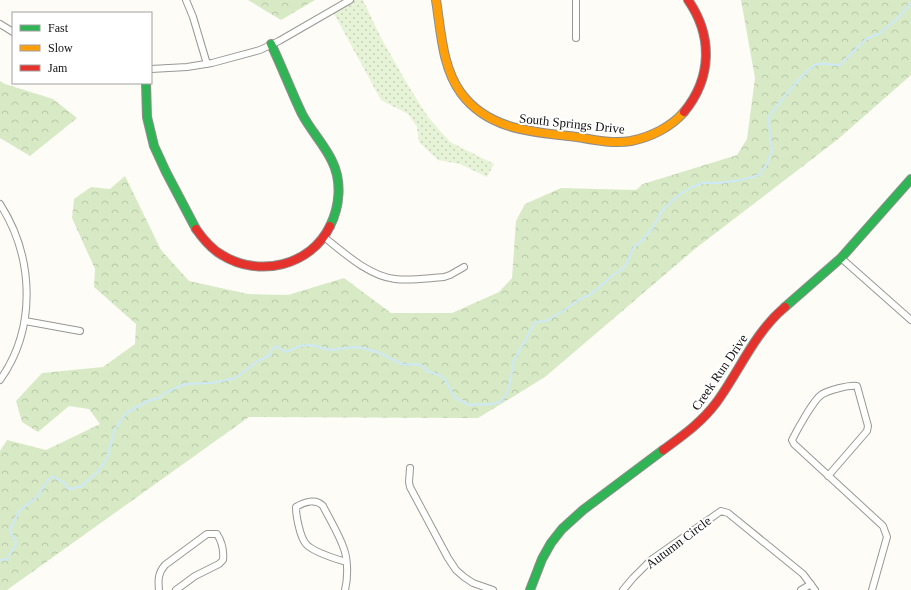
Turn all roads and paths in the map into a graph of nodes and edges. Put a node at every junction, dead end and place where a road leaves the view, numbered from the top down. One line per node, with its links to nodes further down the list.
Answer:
1 (186, 0): 10 (street)
2 (350, 0): 9 (street)
3 (436, 0): 5 (street, South Springs Drive)
4 (576, 0): 8 (street)
5 (688, 0)
6 (0, 24): 7 (street)
7 (12, 31)
8 (576, 38)
9 (271, 44): 10 (street); 15 (street)
10 (207, 64): 11 (street)
11 (152, 69)
12 (146, 84): 15 (street)
13 (911, 179): 16 (street, Creek Run Drive)
14 (0, 204): 19 (street)
15 (324, 237): 17 (street)
16 (841, 258): 18 (street); 30 (street, Creek Run Drive)
17 (464, 267)
18 (911, 320)
19 (25, 321): 20 (street); 21 (street)
20 (80, 331)
21 (0, 380)
22 (410, 468): 29 (street)
23 (828, 476): 23 (street); 34 (street)
24 (346, 562): 24 (street); 28 (street)
25 (811, 584): 31 (street, Autumn Circle); 32 (street); 33 (street, Autumn Circle)
26 (159, 590): 27 (street)
27 (176, 590)
28 (345, 590)
29 (493, 590)
30 (530, 590)
31 (623, 590)
32 (802, 590)
33 (814, 590)
34 (872, 590)

